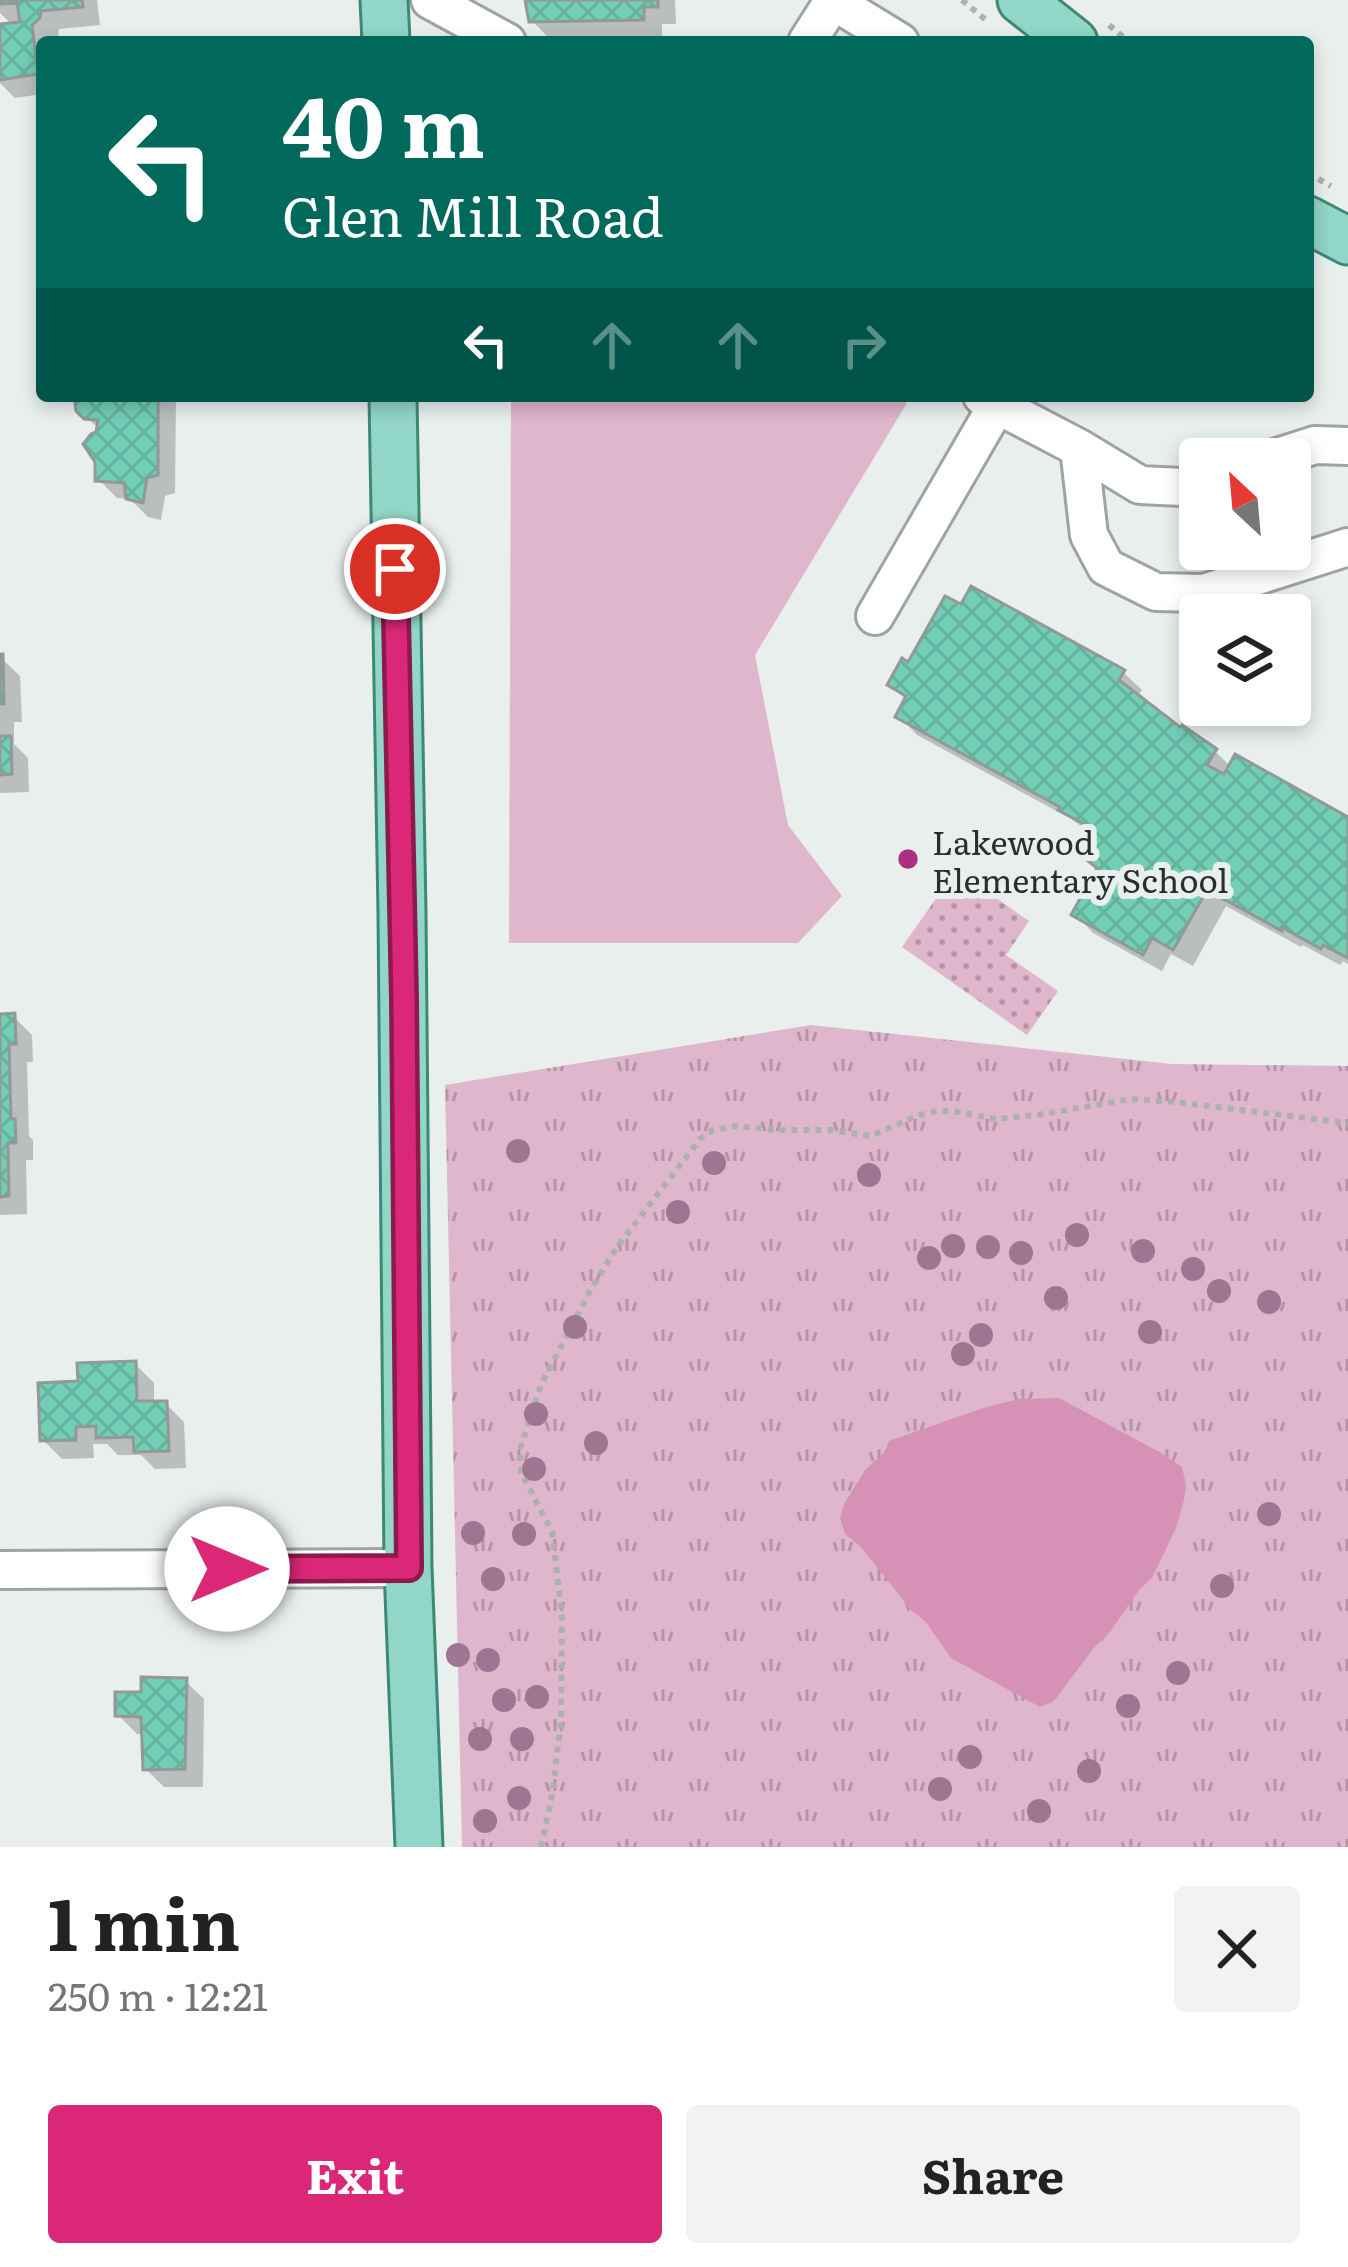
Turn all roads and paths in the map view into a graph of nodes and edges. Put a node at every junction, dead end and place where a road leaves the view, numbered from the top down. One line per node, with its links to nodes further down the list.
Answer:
1 (384, 0): 4 (main road)
2 (430, 0): 5 (street)
3 (1021, 0): 8 (main road)
4 (386, 36)
5 (496, 36)
6 (811, 36): 7 (street)
7 (890, 36)
8 (1067, 36)
9 (1314, 223): 10 (main road)
10 (1348, 242)
11 (393, 402): 21 (main road)
12 (988, 402): 19 (street)
13 (993, 402): 16 (street)
14 (1348, 446): 15 (street)
15 (1311, 447)
16 (1079, 448): 17 (street); 18 (street)
17 (1179, 488)
18 (1348, 547)
19 (874, 616)
20 (1348, 1123): 24 (path)
21 (409, 1568): 22 (street); 23 (main road)
22 (0, 1570)
23 (419, 1847)
24 (541, 1847)

